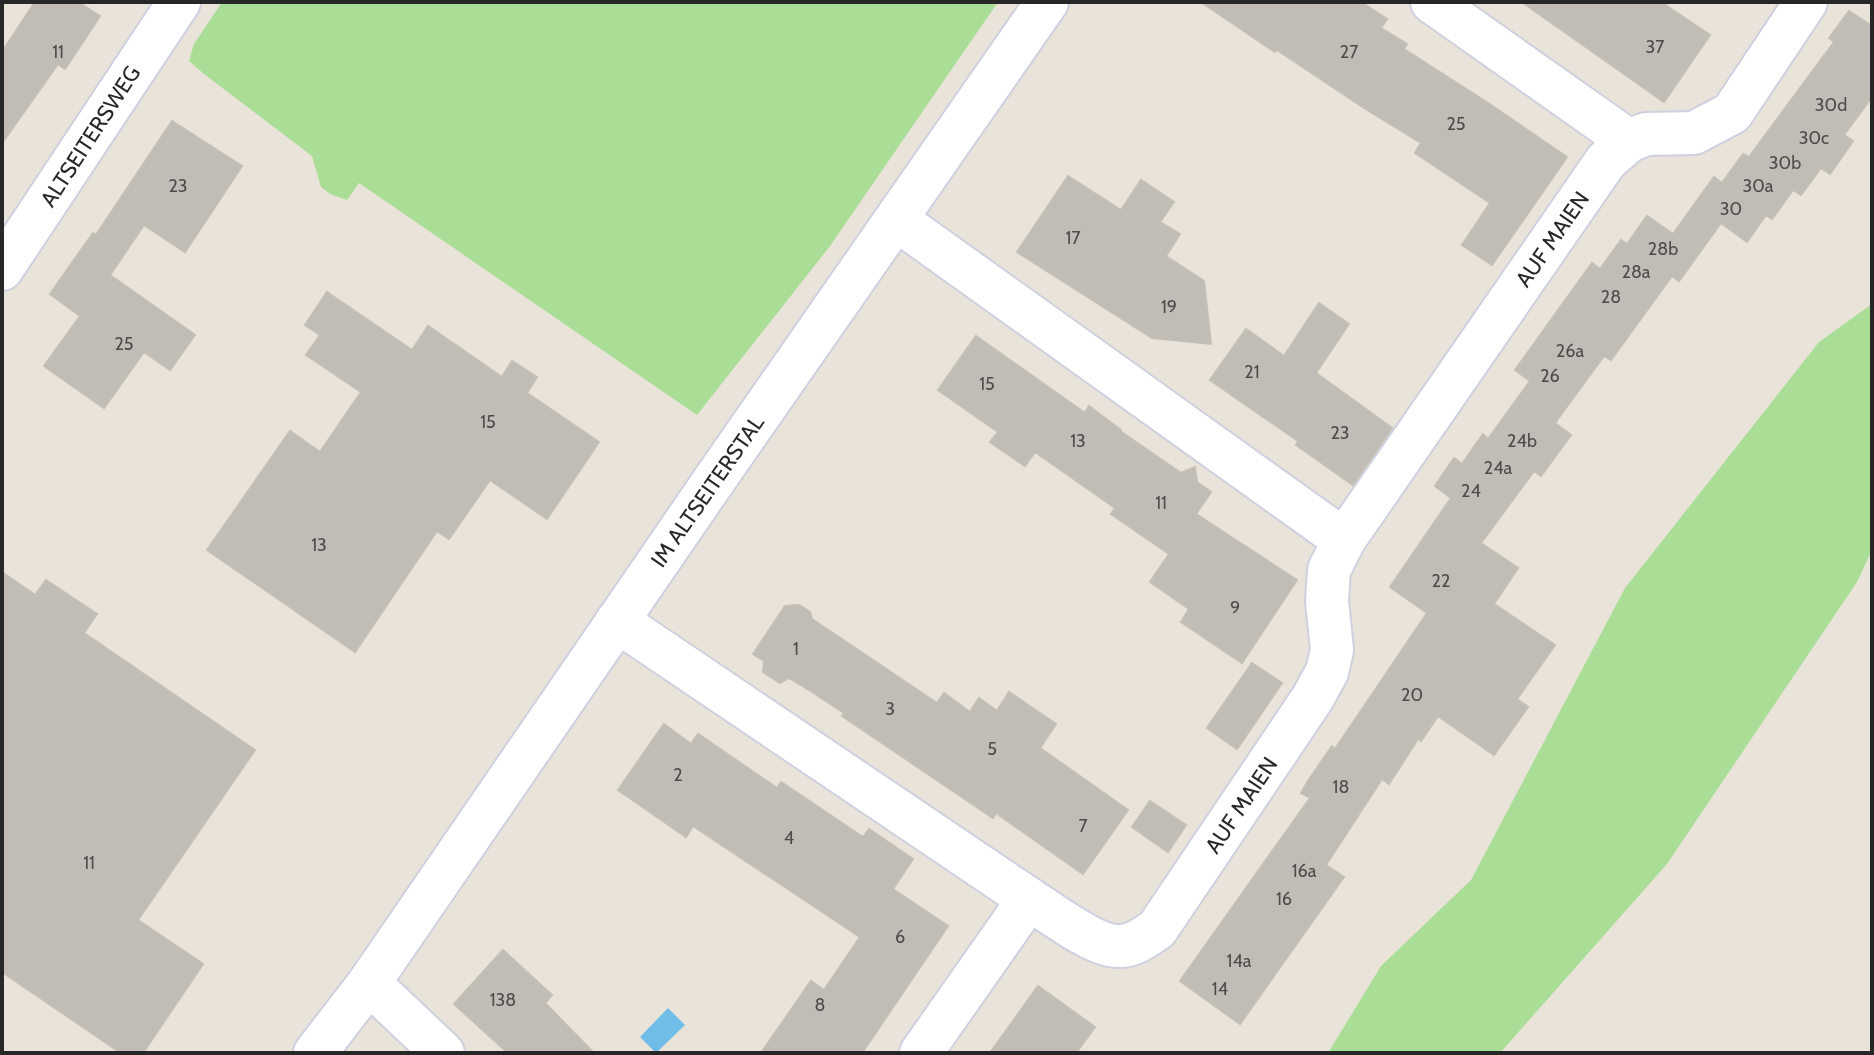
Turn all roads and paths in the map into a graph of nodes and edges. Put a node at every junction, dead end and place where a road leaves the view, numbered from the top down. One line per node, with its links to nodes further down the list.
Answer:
1 (179, 2): 7 (street, ALTSEITERSWEG)
2 (1047, 2): 6 (street, IM ALTSEITERSTAL)
3 (1432, 2): 5 (street)
4 (1806, 2): 5 (street)
5 (1629, 141): 8 (street, AUF MAIEN)
6 (897, 220): 8 (street); 9 (street, IM ALTSEITERSTAL)
7 (2, 269)
8 (1344, 540): 10 (street, AUF MAIEN)
9 (617, 621): 10 (street, AUF MAIEN); 11 (street, IM ALTSEITERSTAL)
10 (1029, 899): 14 (street)
11 (369, 983): 12 (street, IM ALTSEITERSTAL); 13 (street)
12 (315, 1053)
13 (443, 1053)
14 (921, 1053)

